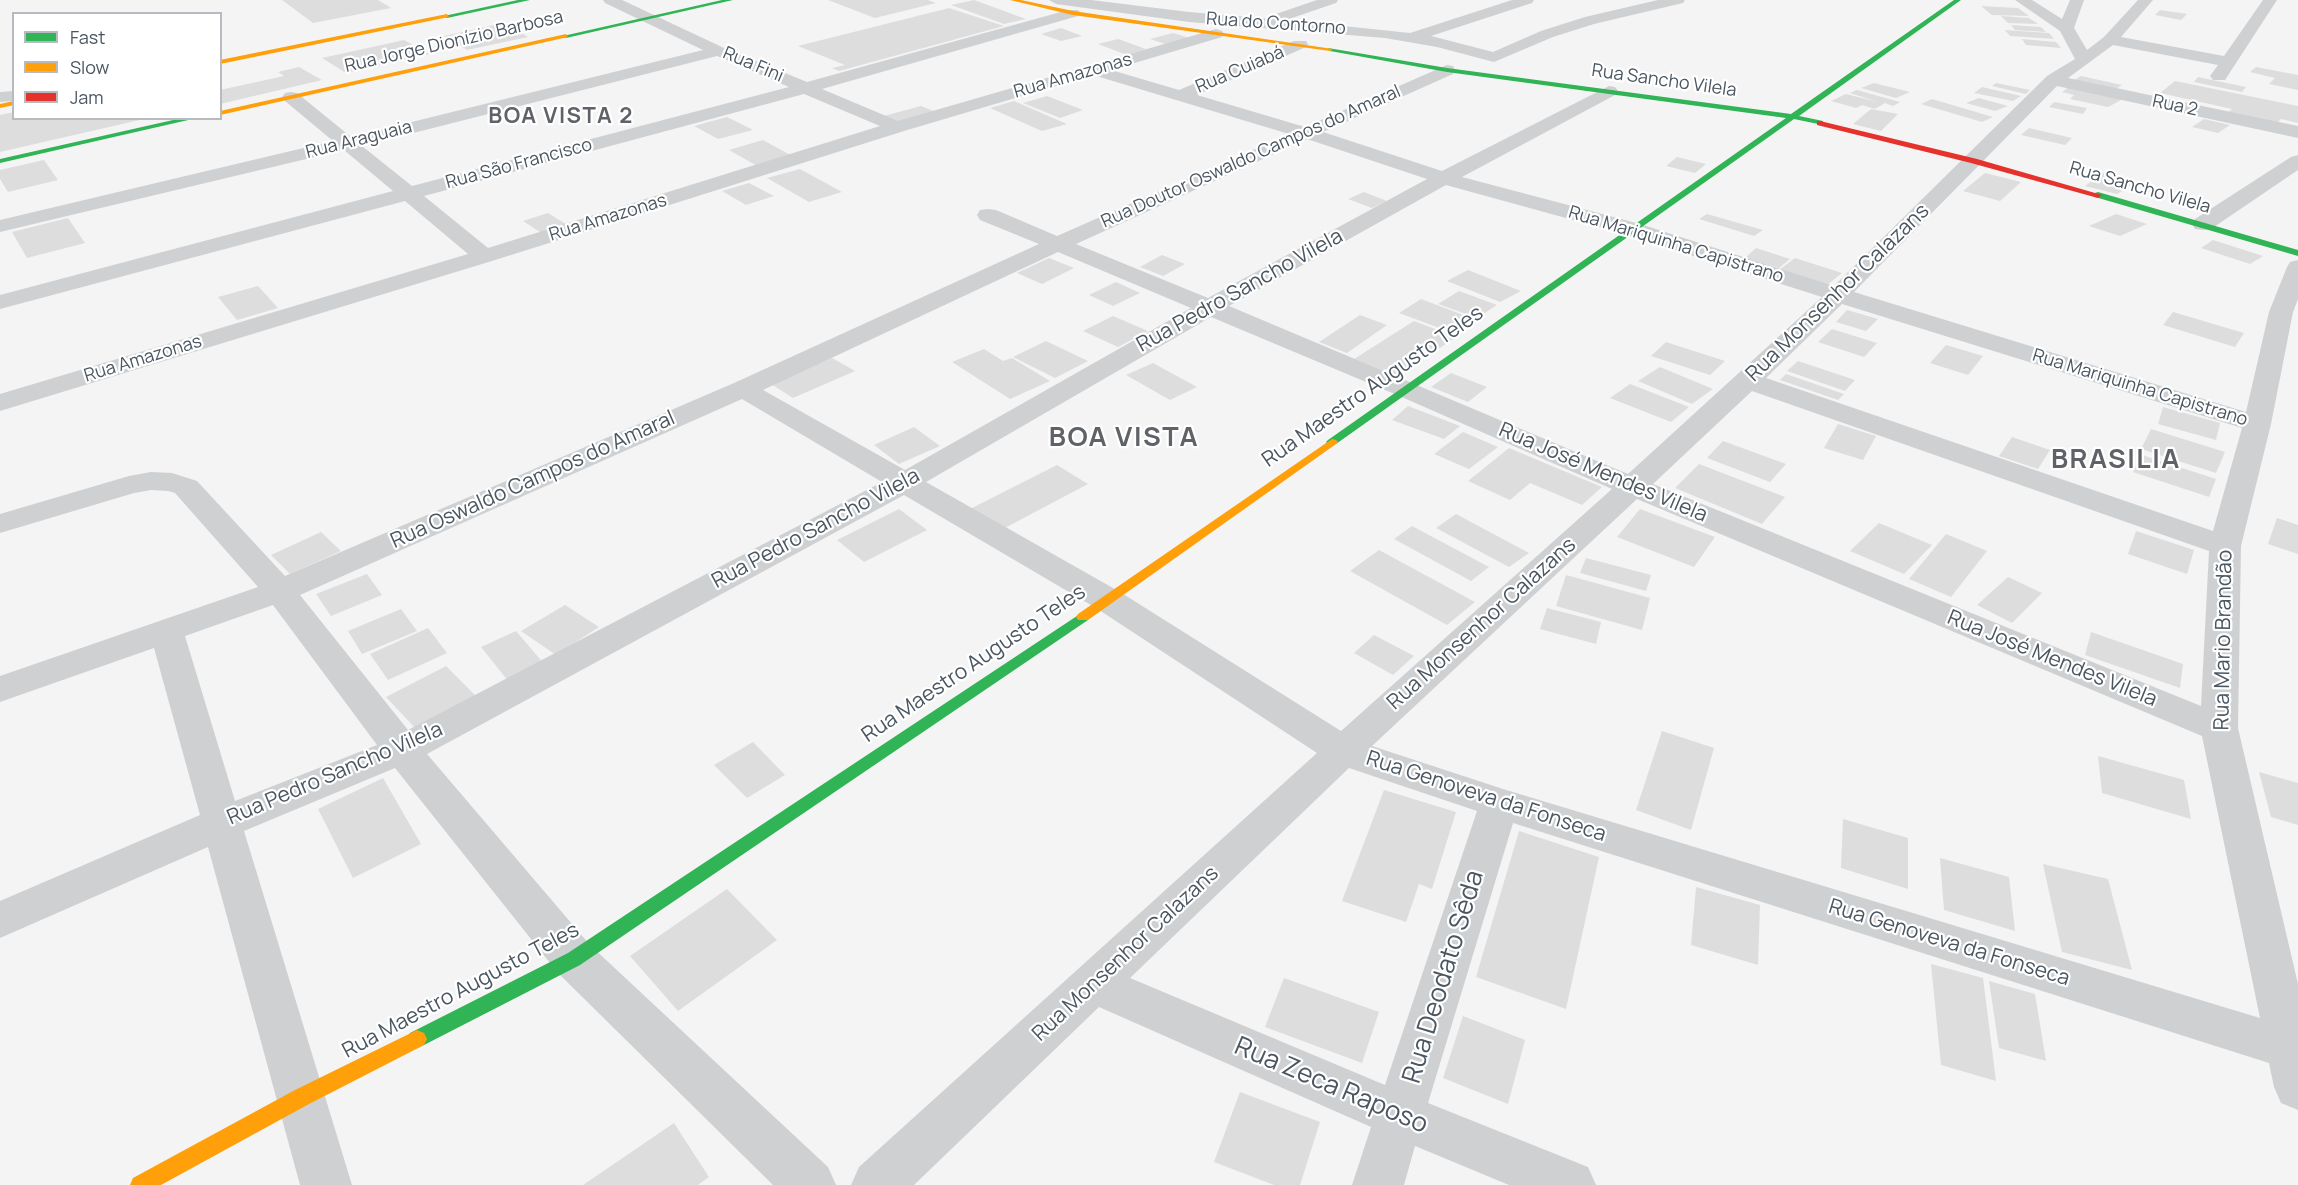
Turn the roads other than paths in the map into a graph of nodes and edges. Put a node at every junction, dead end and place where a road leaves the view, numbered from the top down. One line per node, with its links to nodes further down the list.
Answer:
1 (526, 0): 29 (main road)
2 (610, 0): 19 (street, Rua Fini)
3 (730, 0): 19 (main road, Rua Jorge Dionízio Barbosa)
4 (1013, 0): 17 (main road, Rua Sancho Vilela)
5 (1056, 0): 15 (street, Rua do Contorno)
6 (1126, 0): 15 (street)
7 (1331, 0): 21 (street)
8 (1678, 0): 20 (street)
9 (1958, 0): 38 (main road, Rua Maestro Augusto Teles)
10 (2022, 0): 22 (street)
11 (2077, 0): 22 (street)
12 (2146, 0): 25 (street, Rua Monsenhor Calazans)
13 (2270, 0): 25 (street)
14 (1521, 1): 16 (street); 24 (street)
15 (1100, 7): 21 (street, Rua do Contorno)
16 (1545, 8)
17 (1073, 13): 23 (main road, Rua Sancho Vilela); 33 (street, Rua São Francisco)
18 (1568, 14): 20 (street)
19 (649, 17): 27 (street, Rua Fini); 36 (main road, Rua Jorge Dionízio Barbosa)
20 (1590, 20): 24 (street, Rua do Contorno)
21 (1265, 22): 24 (street, Rua do Contorno)
22 (2066, 28): 28 (street)
23 (1216, 34): 26 (main road, Rua Sancho Vilela); 30 (street, Rua Amazonas)
24 (1412, 37)
25 (2109, 40): 28 (street, Rua Monsenhor Calazans)
26 (1300, 44): 31 (main road, Rua Sancho Vilela); 35 (street, Rua Cuiabá)
27 (718, 51): 33 (street, Rua Fini); 43 (street, Rua Araguaia)
28 (2084, 60): 32 (street, Rua Monsenhor Calazans)
29 (222, 62)
30 (1094, 70): 35 (street, Rua Mariquinha Capistrano); 40 (street, Rua Amazonas)
31 (1447, 70): 34 (main road, Rua Sancho Vilela); 42 (street, Rua Doutor Oswaldo Campos do Amaral)
32 (2053, 80): 41 (street, Rua 2); 45 (street, Rua Monsenhor Calazans)
33 (806, 88): 40 (street, Rua Fini); 48 (street, Rua São Francisco)
34 (1609, 91): 38 (main road, Rua Sancho Vilela); 47 (street, Rua Pedro Sancho Vilela)
35 (1179, 96): 42 (street, Rua Mariquinha Capistrano)
36 (291, 97): 37 (main road, Rua Jorge Dionízio Barbosa); 43 (street)
37 (222, 113)
38 (1794, 117): 45 (main road, Rua Sancho Vilela); 52 (main road, Rua Maestro Augusto Teles)
39 (185, 120): 44 (main road)
40 (897, 127): 55 (street, Rua Amazonas)
41 (2298, 132)
42 (1306, 133): 47 (street, Rua Mariquinha Capistrano); 53 (street, Rua Doutor Oswaldo Campos do Amaral)
43 (349, 143): 48 (street); 51 (street, Rua Araguaia)
44 (0, 161)
45 (1974, 161): 50 (main road, Rua Sancho Vilela); 57 (street, Rua Monsenhor Calazans)
46 (2298, 161): 50 (street)
47 (1444, 178): 52 (street, Rua Mariquinha Capistrano); 59 (street, Rua Pedro Sancho Vilela)
48 (406, 194): 55 (street); 58 (street, Rua São Francisco)
49 (988, 215): 53 (street, Rua José Mendes Vilela)
50 (2203, 224): 54 (main road, Rua Sancho Vilela)
51 (0, 226)
52 (1632, 229): 57 (street, Rua Mariquinha Capistrano); 62 (main road, Rua Maestro Augusto Teles)
53 (1055, 245): 59 (street, Rua José Mendes Vilela); 61 (street, Rua Oswaldo Campos do Amaral)
54 (2298, 254)
55 (484, 256): 63 (street, Rua Amazonas)
56 (2298, 267): 64 (street, Rua Mario Brandão)
57 (1838, 295): 60 (street, Rua Monsenhor Calazans); 64 (street, Rua Mariquinha Capistrano)
58 (0, 302)
59 (1210, 307): 62 (street, Rua José Mendes Vilela); 65 (street, Rua Pedro Sancho Vilela)
60 (1748, 381): 66 (street, Rua Monsenhor Calazans); 68 (street)
61 (743, 389): 65 (street, Rua Genoveva da Fonseca); 69 (street, Rua Oswaldo Campos do Amaral)
62 (1406, 389): 66 (street, Rua José Mendes Vilela); 70 (main road, Rua Maestro Augusto Teles)
63 (0, 403)
64 (2257, 424): 68 (street, Rua Mario Brandão)
65 (905, 482): 70 (street, Rua Genoveva da Fonseca); 74 (street, Rua Pedro Sancho Vilela)
66 (1633, 487): 73 (street, Rua José Mendes Vilela); 75 (street, Rua Monsenhor Calazans)
67 (0, 524): 69 (street)
68 (2225, 546): 73 (street, Rua Mario Brandão)
69 (280, 591): 71 (street, Rua Oswaldo Campos do Amaral); 74 (street)
70 (1108, 600): 75 (street, Rua Genoveva da Fonseca); 79 (main road, Rua Maestro Augusto Teles)
71 (166, 630): 72 (street, Rua Oswaldo Campos do Amaral); 77 (street)
72 (0, 689)
73 (2219, 728): 81 (street, Rua Mario Brandão)
74 (402, 750): 77 (street, Rua Pedro Sancho Vilela); 79 (street)
75 (1343, 751): 76 (street, Rua Genoveva da Fonseca); 80 (street, Rua Monsenhor Calazans)
76 (1499, 803): 81 (street, Rua Genoveva da Fonseca); 84 (street, Rua Deodato Sêda)
77 (222, 823): 78 (street, Rua Pedro Sancho Vilela); 83 (street)
78 (0, 920)
79 (574, 959): 83 (main road, Rua Maestro Augusto Teles); 87 (street)
80 (1094, 984): 84 (street, Rua Zeca Raposo); 88 (street, Rua Monsenhor Calazans)
81 (2293, 1049): 82 (street, Rua Mario Brandão)
82 (2298, 1087)
83 (302, 1097): 85 (main road, Rua Maestro Augusto Teles); 86 (street)
84 (1401, 1116): 89 (street, Rua Deodato Sêda); 90 (street, Rua Zeca Raposo)
85 (140, 1185)
86 (326, 1185)
87 (810, 1185)
88 (878, 1185)
89 (1378, 1185)
90 (1570, 1185)

